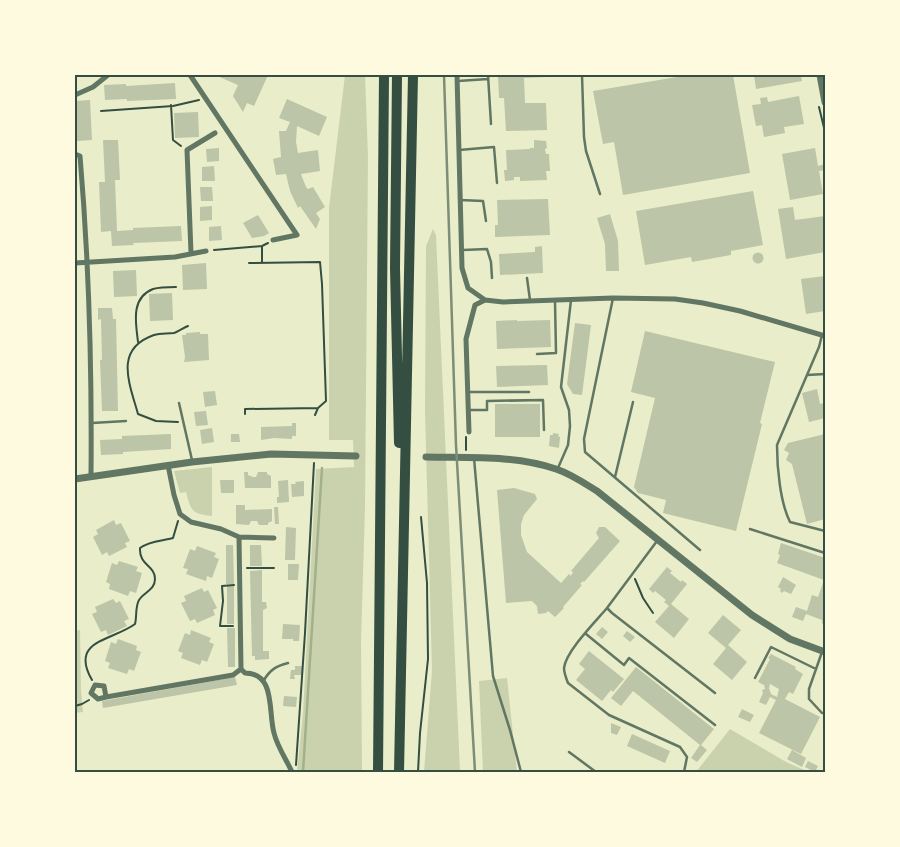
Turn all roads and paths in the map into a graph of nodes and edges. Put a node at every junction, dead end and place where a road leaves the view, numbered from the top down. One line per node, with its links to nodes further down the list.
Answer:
1 (108, 75): 11 (street)
2 (190, 75): 12 (street)
3 (384, 75): 104 (highway)
4 (396, 75): 71 (highway)
5 (413, 75): 71 (highway)
6 (488, 75): 10 (lane)
7 (582, 75): 22 (lane)
8 (820, 75): 13 (street)
9 (457, 78): 10 (lane); 19 (street)
10 (488, 79): 16 (lane)
11 (75, 95)
12 (206, 99): 14 (path); 25 (street)
13 (825, 102)
14 (171, 105): 15 (path); 18 (path)
15 (101, 111)
16 (491, 124)
17 (215, 133): 18 (street)
18 (188, 150): 28 (street)
19 (459, 150): 21 (lane); 23 (street)
20 (75, 154): 31 (street)
21 (497, 183)
22 (600, 194)
23 (460, 200): 24 (lane); 26 (street)
24 (486, 221)
25 (273, 240)
26 (462, 250): 33 (lane); 37 (street)
27 (206, 251): 28 (street); 29 (path)
28 (191, 252): 31 (street)
29 (262, 262): 32 (path); 51 (path)
30 (75, 263): 31 (street)
31 (87, 263): 58 (street)
32 (249, 263)
33 (492, 278)
34 (527, 278): 40 (lane)
35 (176, 287): 43 (path)
36 (614, 298): 38 (street); 42 (street); 69 (lane)
37 (485, 300): 40 (street); 47 (street)
38 (570, 300): 39 (street); 67 (lane)
39 (555, 301): 40 (street); 44 (lane)
40 (530, 302)
41 (188, 326): 43 (path)
42 (823, 336): 46 (lane)
43 (138, 342): 53 (path)
44 (537, 354)
45 (825, 374): 46 (lane)
46 (807, 375): 75 (lane)
47 (468, 392): 48 (lane); 52 (street)
48 (529, 392)
49 (633, 402): 69 (lane)
50 (179, 403): 57 (lane)
51 (318, 408): 54 (path); 55 (path)
52 (469, 410): 59 (lane); 60 (street)
53 (138, 414): 56 (path); 57 (path)
54 (246, 414)
55 (315, 415)
56 (126, 421): 58 (lane)
57 (183, 422): 65 (lane)
58 (92, 423): 68 (street)
59 (544, 430)
60 (469, 432)
61 (314, 455): 62 (street); 65 (street); 103 (path)
62 (356, 456)
63 (426, 457): 64 (street)
64 (474, 457): 67 (street); 107 (lane)
65 (192, 462): 66 (street)
66 (168, 465): 68 (street); 72 (street)
67 (557, 469): 78 (street)
68 (91, 476): 70 (street)
69 (615, 477): 79 (lane)
70 (75, 478)
71 (405, 483): 105 (highway)
72 (180, 514): 76 (street); 95 (path)
73 (421, 517): 106 (path)
74 (750, 529): 80 (lane)
75 (825, 532)
76 (239, 537): 77 (street); 81 (street)
77 (274, 538)
78 (658, 540): 83 (lane); 89 (street)
79 (700, 550)
80 (825, 553)
81 (240, 568): 82 (path); 84 (street)
82 (274, 568)
83 (632, 575): 85 (lane); 86 (path)
84 (240, 585): 87 (street); 87 (path)
85 (608, 608): 88 (lane); 96 (lane)
86 (653, 614)
87 (240, 626): 91 (street)
88 (586, 634): 101 (lane); 109 (lane)
89 (824, 652): 92 (lane)
90 (288, 663): 94 (lane)
91 (241, 669): 94 (street); 98 (street)
92 (816, 669): 93 (lane); 100 (lane)
93 (754, 678)
94 (263, 680): 103 (street)
95 (95, 685): 97 (street); 98 (street)
96 (715, 693)
97 (94, 696): 98 (street); 99 (path)
98 (106, 697)
99 (75, 706)
100 (822, 713)
101 (715, 725)
102 (569, 752): 108 (lane)
103 (293, 770)
104 (378, 772)
105 (399, 772)
106 (418, 772)
107 (521, 772)
108 (596, 772)
109 (684, 772)

